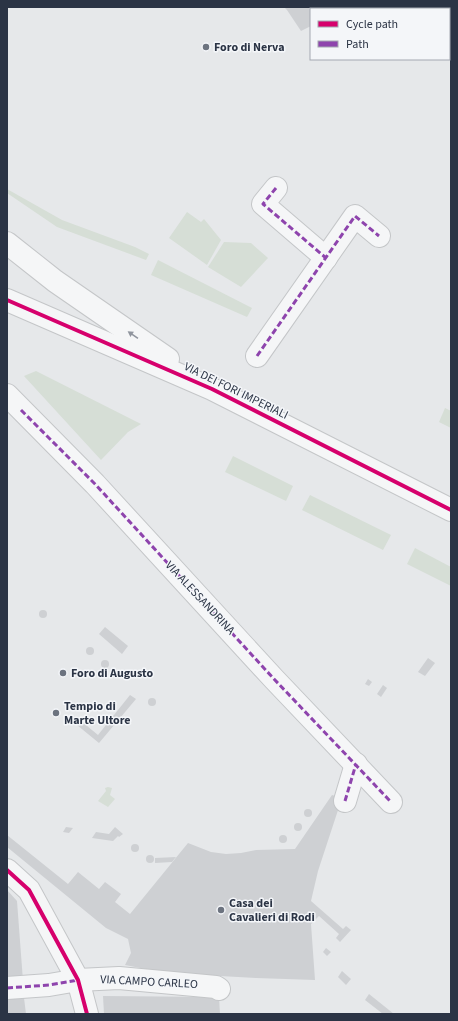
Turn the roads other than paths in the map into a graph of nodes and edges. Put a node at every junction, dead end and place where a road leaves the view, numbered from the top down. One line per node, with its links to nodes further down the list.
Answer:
1 (276, 188): 5 (street)
2 (379, 236): 5 (street)
3 (7, 243): 6 (street, VIA DEI FORI IMPERIALI)
4 (7, 258): 6 (street)
5 (326, 258): 8 (street)
6 (55, 281): 9 (street, VIA DEI FORI IMPERIALI, one-way to 6)
7 (7, 300): 9 (street, VIA DEI FORI IMPERIALI)
8 (257, 356)
9 (212, 389): 11 (street, VIA DEI FORI IMPERIALI)
10 (14, 402): 12 (street, VIA ALESSANDRINA)
11 (451, 510)
12 (356, 764): 13 (street); 14 (street, VIA ALESSANDRINA)
13 (345, 801)
14 (391, 802)
15 (7, 870): 16 (street)
16 (78, 980): 17 (street, VIA CAMPO CARLEO); 18 (street, VIA CAMPO CARLEO); 19 (street)
17 (218, 986)
18 (15, 988)
19 (87, 1014)

